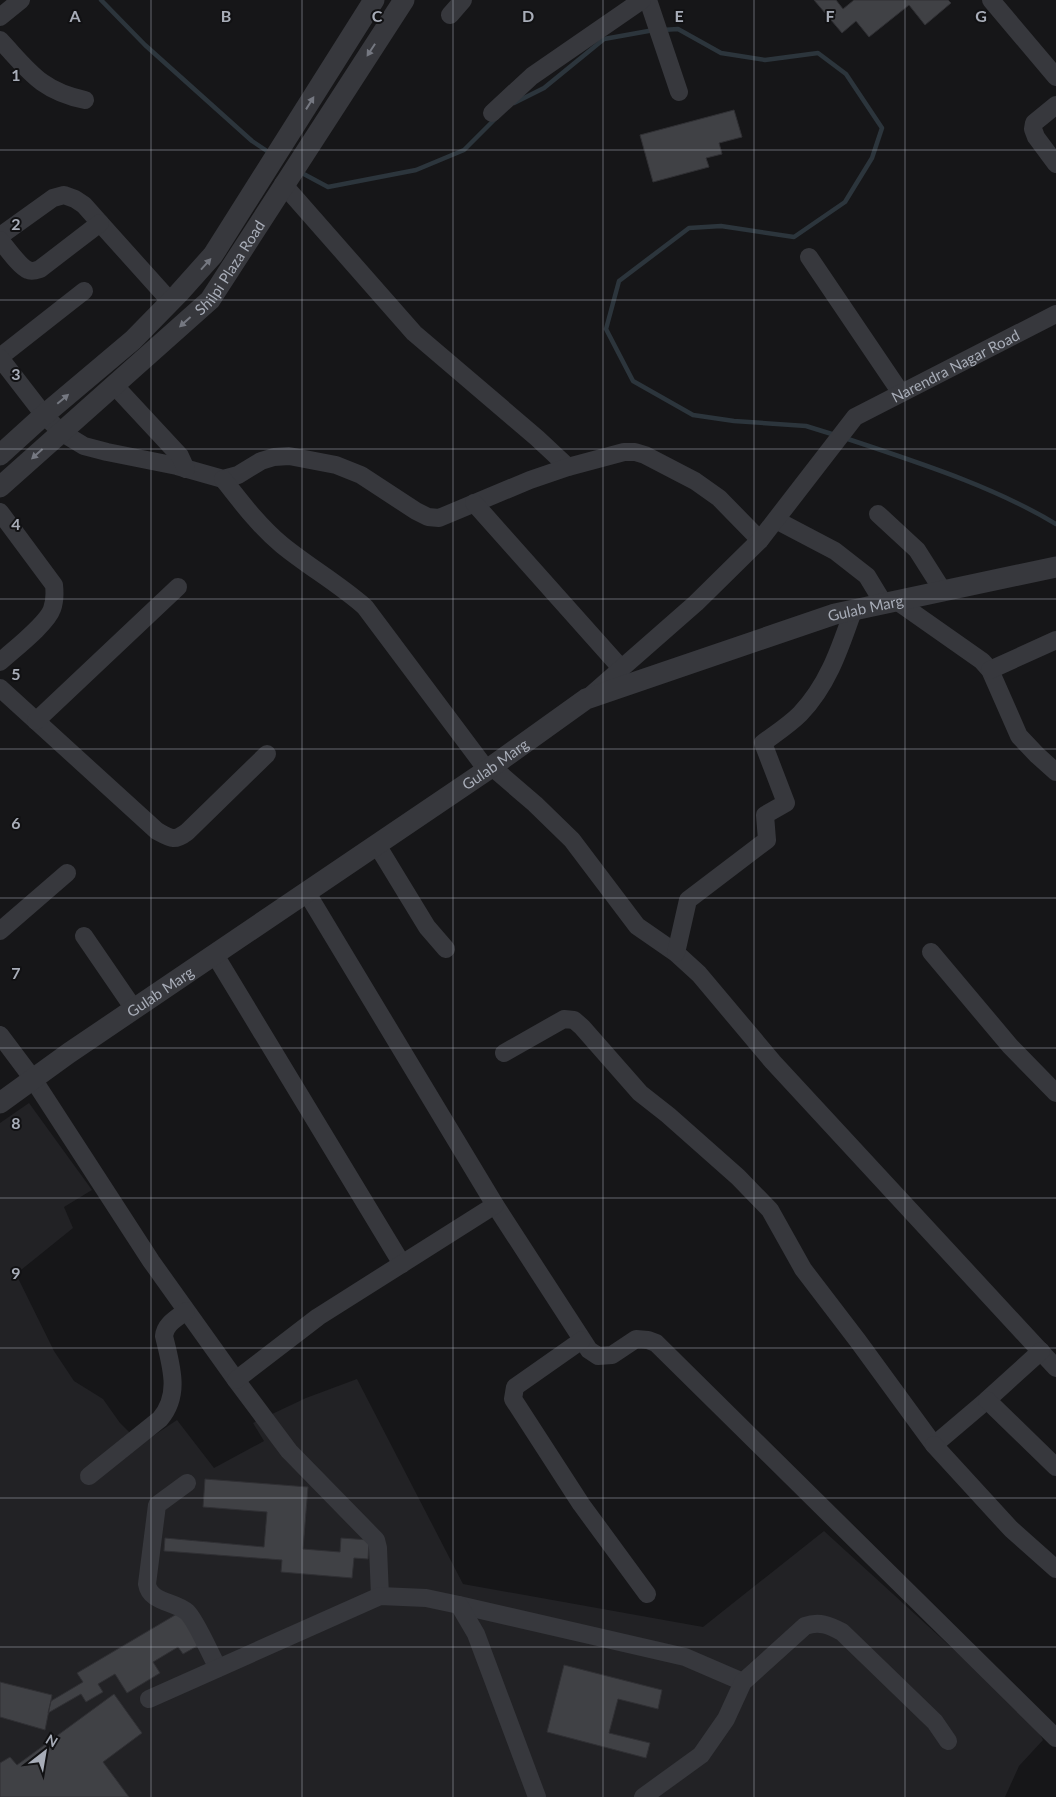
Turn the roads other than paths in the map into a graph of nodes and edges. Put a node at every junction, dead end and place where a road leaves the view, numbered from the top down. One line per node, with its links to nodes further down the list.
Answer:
1 (22, 0): 8 (street)
2 (374, 0): 22 (street, Shilpi Plaza Road, one-way to 2)
3 (463, 0): 7 (street)
4 (991, 0): 10 (street)
5 (395, 3): 16 (street, Shilpi Plaza Road, one-way to 16)
6 (648, 4): 11 (street); 14 (street)
7 (450, 15)
8 (0, 17)
9 (0, 40): 12 (street)
10 (1056, 77)
11 (678, 92)
12 (85, 100)
13 (1056, 105): 15 (street)
14 (492, 113)
15 (1056, 164)
16 (284, 184): 25 (street, Shilpi Plaza Road, one-way to 25); 30 (street)
17 (100, 223): 18 (street); 19 (street); 22 (street)
18 (0, 236)
19 (0, 240)
20 (809, 257): 26 (street)
21 (84, 291): 24 (street)
22 (170, 302): 27 (street, Shilpi Plaza Road, one-way to 22)
23 (1056, 314): 26 (street, Narendra Nagar Road)
24 (0, 358): 27 (street)
25 (114, 385): 28 (street, Shilpi Plaza Road); 31 (street)
26 (901, 393): 37 (street, Narendra Nagar Road)
27 (44, 415): 28 (street); 29 (street, Shilpi Plaza Road)
28 (61, 432): 31 (street); 33 (street, Shilpi Plaza Road, one-way to 33)
29 (0, 454)
30 (568, 467): 34 (street); 38 (street)
31 (186, 469): 32 (street)
32 (223, 479): 34 (street); 52 (street)
33 (0, 487)
34 (474, 503): 46 (street)
35 (0, 512): 45 (street)
36 (878, 514): 41 (street)
37 (776, 520): 38 (street); 42 (street)
38 (760, 540): 46 (street)
39 (1056, 567): 41 (street, Gulab Marg)
40 (178, 587): 50 (street)
41 (943, 592): 42 (street, Gulab Marg)
42 (891, 603): 43 (street, Gulab Marg); 47 (street)
43 (853, 611): 49 (street, Gulab Marg); 61 (street)
44 (1056, 640): 47 (street)
45 (0, 662)
46 (621, 668): 49 (street)
47 (990, 670): 53 (street)
48 (0, 688): 50 (street)
49 (586, 699): 52 (street, Gulab Marg)
50 (36, 722): 51 (street)
51 (267, 754)
52 (489, 768): 54 (street, Gulab Marg); 61 (street)
53 (1056, 772)
54 (377, 845): 56 (street, Gulab Marg); 59 (street)
55 (67, 873): 57 (street)
56 (307, 893): 62 (street, Gulab Marg); 69 (street)
57 (0, 931)
58 (84, 936): 63 (street)
59 (446, 949)
60 (931, 952): 67 (street)
61 (676, 953): 73 (street)
62 (215, 955): 63 (street, Gulab Marg); 70 (street)
63 (134, 1009): 66 (street, Gulab Marg)
64 (0, 1035): 66 (street)
65 (504, 1053): 77 (street)
66 (33, 1079): 68 (street, Gulab Marg); 71 (street)
67 (1056, 1093)
68 (0, 1102)
69 (495, 1205): 70 (street); 72 (street)
70 (402, 1264): 75 (street)
71 (186, 1311): 75 (street); 79 (street)
72 (582, 1340): 82 (street); 88 (street)
73 (1041, 1351): 74 (street); 76 (street)
74 (1056, 1368)
75 (236, 1380): 83 (street)
76 (987, 1400): 77 (street); 78 (street)
77 (934, 1444): 81 (street)
78 (1056, 1467)
79 (89, 1476)
80 (187, 1483): 85 (street)
81 (1056, 1569)
82 (647, 1594)
83 (380, 1596): 84 (street); 85 (street)
84 (459, 1605): 86 (street); 90 (street)
85 (218, 1668): 87 (street)
86 (743, 1682): 89 (street); 91 (street)
87 (149, 1699)
88 (1056, 1738)
89 (948, 1741)
90 (537, 1797)
91 (643, 1797)

